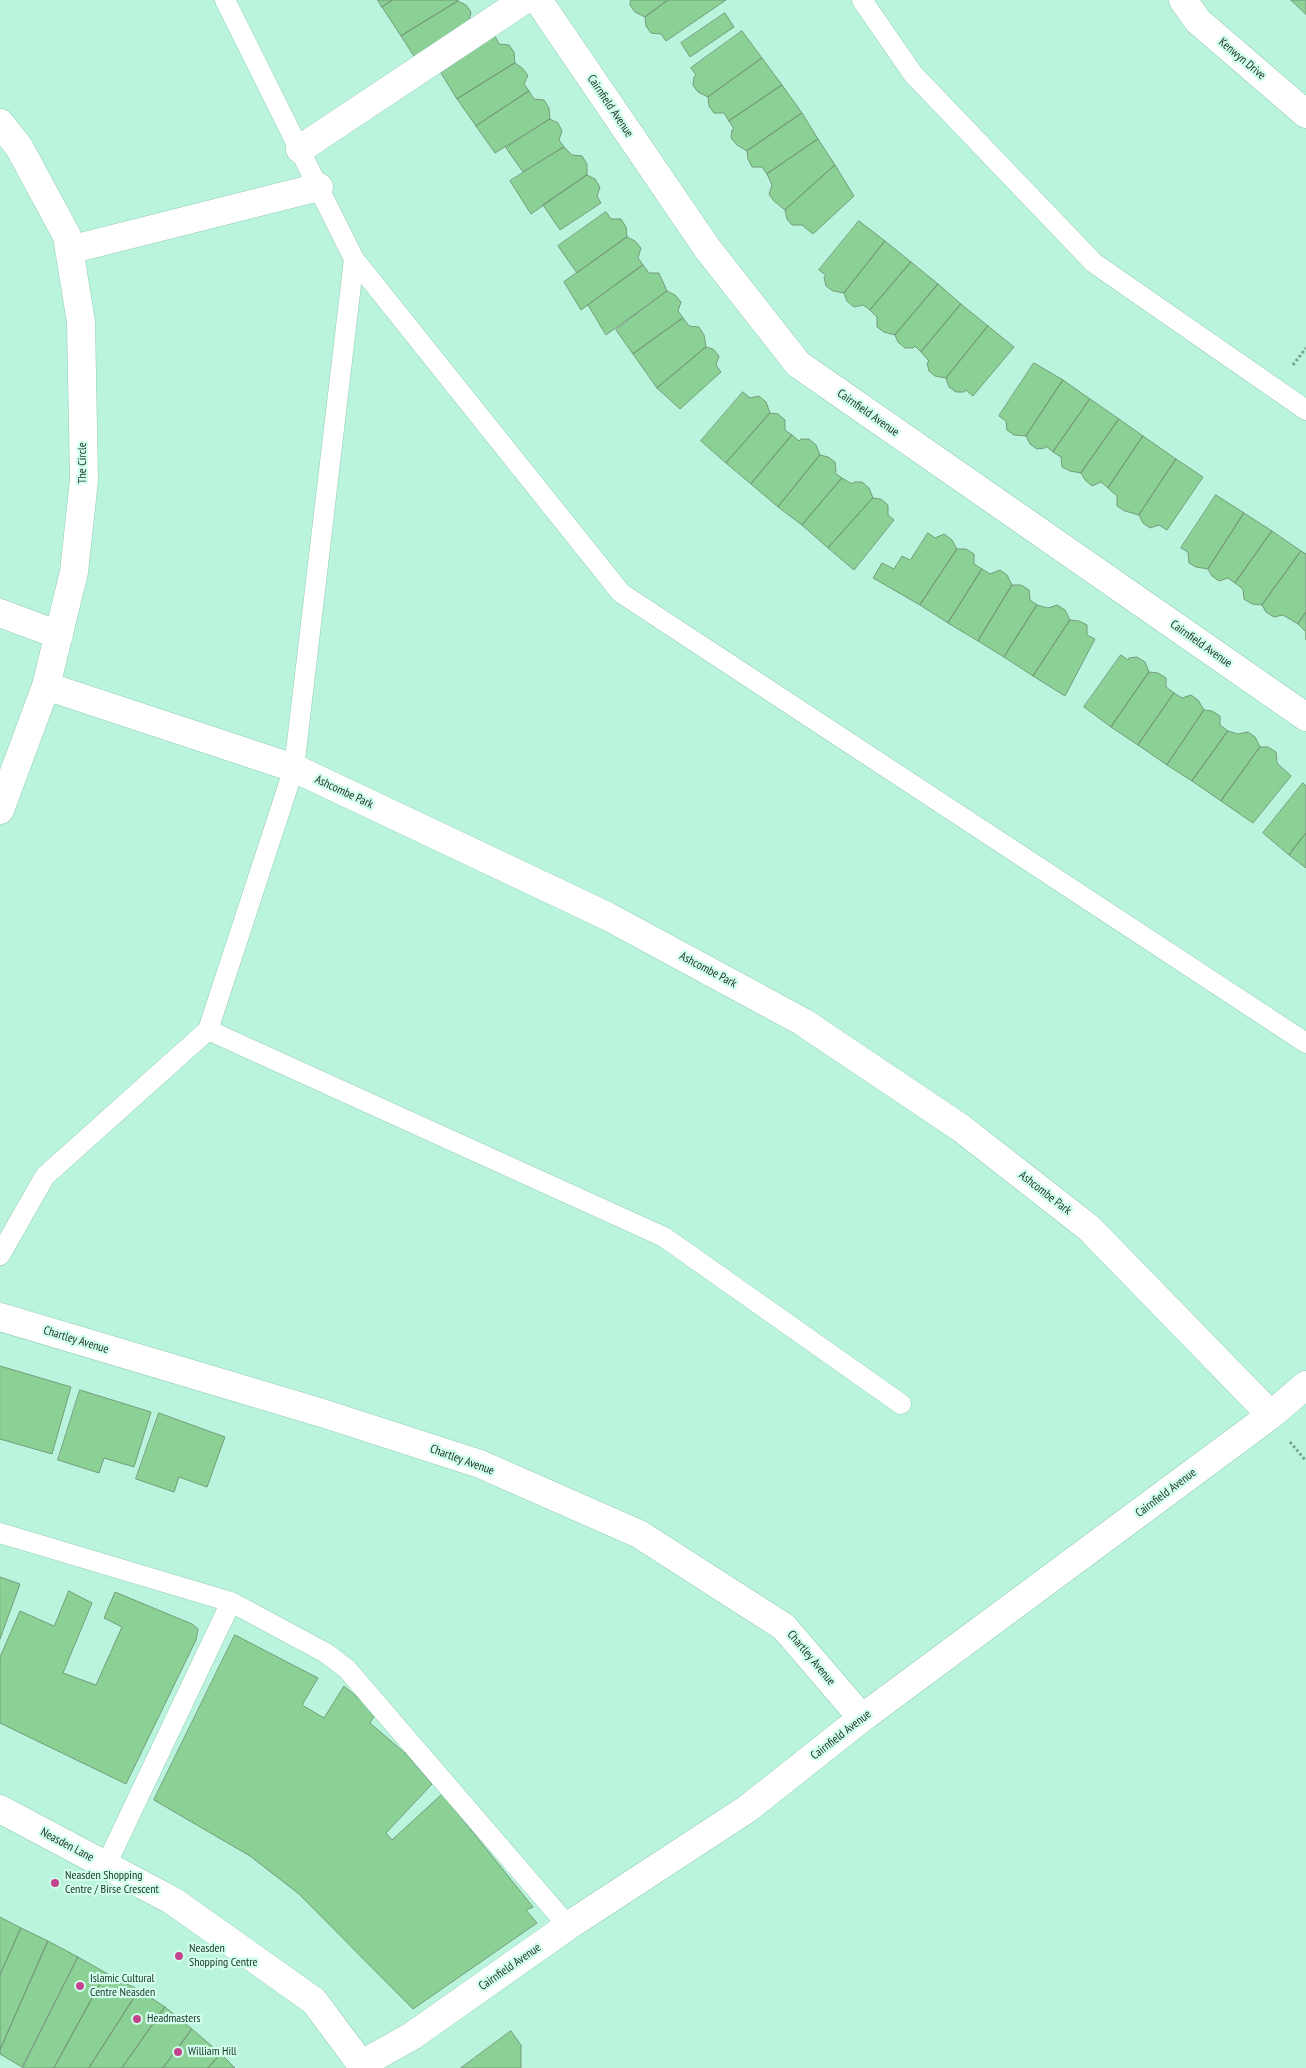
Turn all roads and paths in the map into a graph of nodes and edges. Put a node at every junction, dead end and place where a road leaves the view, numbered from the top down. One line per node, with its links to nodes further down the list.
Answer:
1 (225, 0): 8 (lane)
2 (524, 0): 8 (street)
3 (538, 0): 16 (street, Cairnfield Avenue)
4 (862, 0): 12 (lane)
5 (1183, 0): 6 (street, Kenwyn Drive)
6 (1306, 114)
7 (0, 122): 10 (street, The Circle)
8 (300, 149): 9 (lane)
9 (319, 187): 10 (street); 11 (lane)
10 (69, 250): 14 (street, The Circle)
11 (354, 259): 17 (lane); 20 (lane)
12 (1306, 410)
13 (0, 613): 14 (street)
14 (59, 635): 15 (street, The Circle)
15 (46, 686): 17 (street, Ashcombe Park); 18 (street, The Circle)
16 (1306, 717)
17 (294, 768): 19 (lane); 25 (street, Ashcombe Park)
18 (0, 810)
19 (208, 1030): 21 (lane); 24 (lane)
20 (1306, 1043)
21 (0, 1255)
22 (0, 1317): 28 (street, Chartley Avenue)
23 (1306, 1385): 25 (street, Cairnfield Avenue)
24 (901, 1404)
25 (1271, 1415): 28 (street, Cairnfield Avenue)
26 (0, 1533): 27 (lane)
27 (231, 1602): 30 (lane); 31 (lane)
28 (862, 1718): 31 (street, Cairnfield Avenue)
29 (0, 1809): 30 (street, Neasden Lane)
30 (106, 1865): 32 (street, Neasden Lane)
31 (568, 1926): 32 (street, Cairnfield Avenue)
32 (363, 2066)

